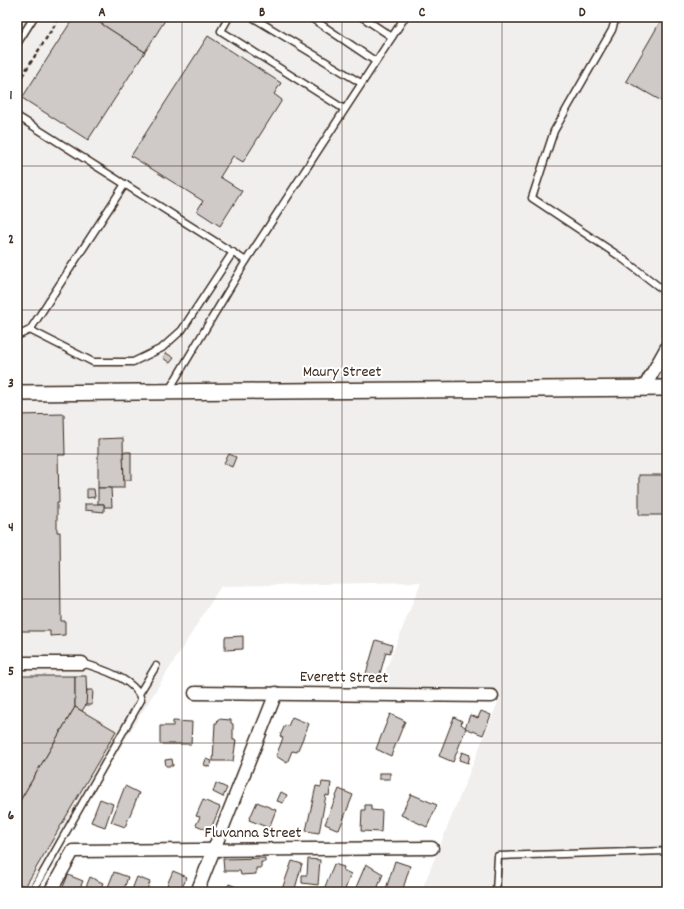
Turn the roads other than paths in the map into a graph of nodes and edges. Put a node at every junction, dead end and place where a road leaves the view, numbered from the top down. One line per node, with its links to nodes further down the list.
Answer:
1 (34, 17): 9 (lane)
2 (229, 17): 12 (lane)
3 (252, 17): 11 (lane)
4 (310, 17): 10 (lane)
5 (362, 17): 8 (lane)
6 (405, 17): 8 (lane)
7 (616, 17): 17 (lane)
8 (392, 37): 10 (lane)
9 (17, 44)
10 (375, 61): 11 (lane)
11 (361, 83): 12 (lane)
12 (344, 109): 16 (lane)
13 (17, 116): 14 (lane)
14 (125, 184): 15 (lane); 18 (lane)
15 (233, 252): 16 (lane); 18 (lane)
16 (246, 261): 23 (lane)
17 (667, 293)
18 (30, 330): 19 (lane)
19 (17, 336)
20 (667, 347): 21 (street)
21 (644, 388): 22 (street, Maury Street); 23 (street, Maury Street)
22 (667, 388)
23 (168, 392): 24 (street, Maury Street)
24 (17, 393)
25 (17, 663): 26 (street)
26 (82, 663): 30 (lane)
27 (156, 666): 30 (lane)
28 (195, 692): 29 (street, Everett Street)
29 (276, 693): 31 (street, Everett Street); 33 (street)
30 (139, 694): 35 (lane)
31 (492, 696)
32 (432, 848): 33 (street, Fluvanna Street)
33 (214, 850): 36 (street, Fluvanna Street); 37 (street)
34 (667, 851): 38 (lane)
35 (32, 892)
36 (50, 892)
37 (197, 892)
38 (496, 892)

